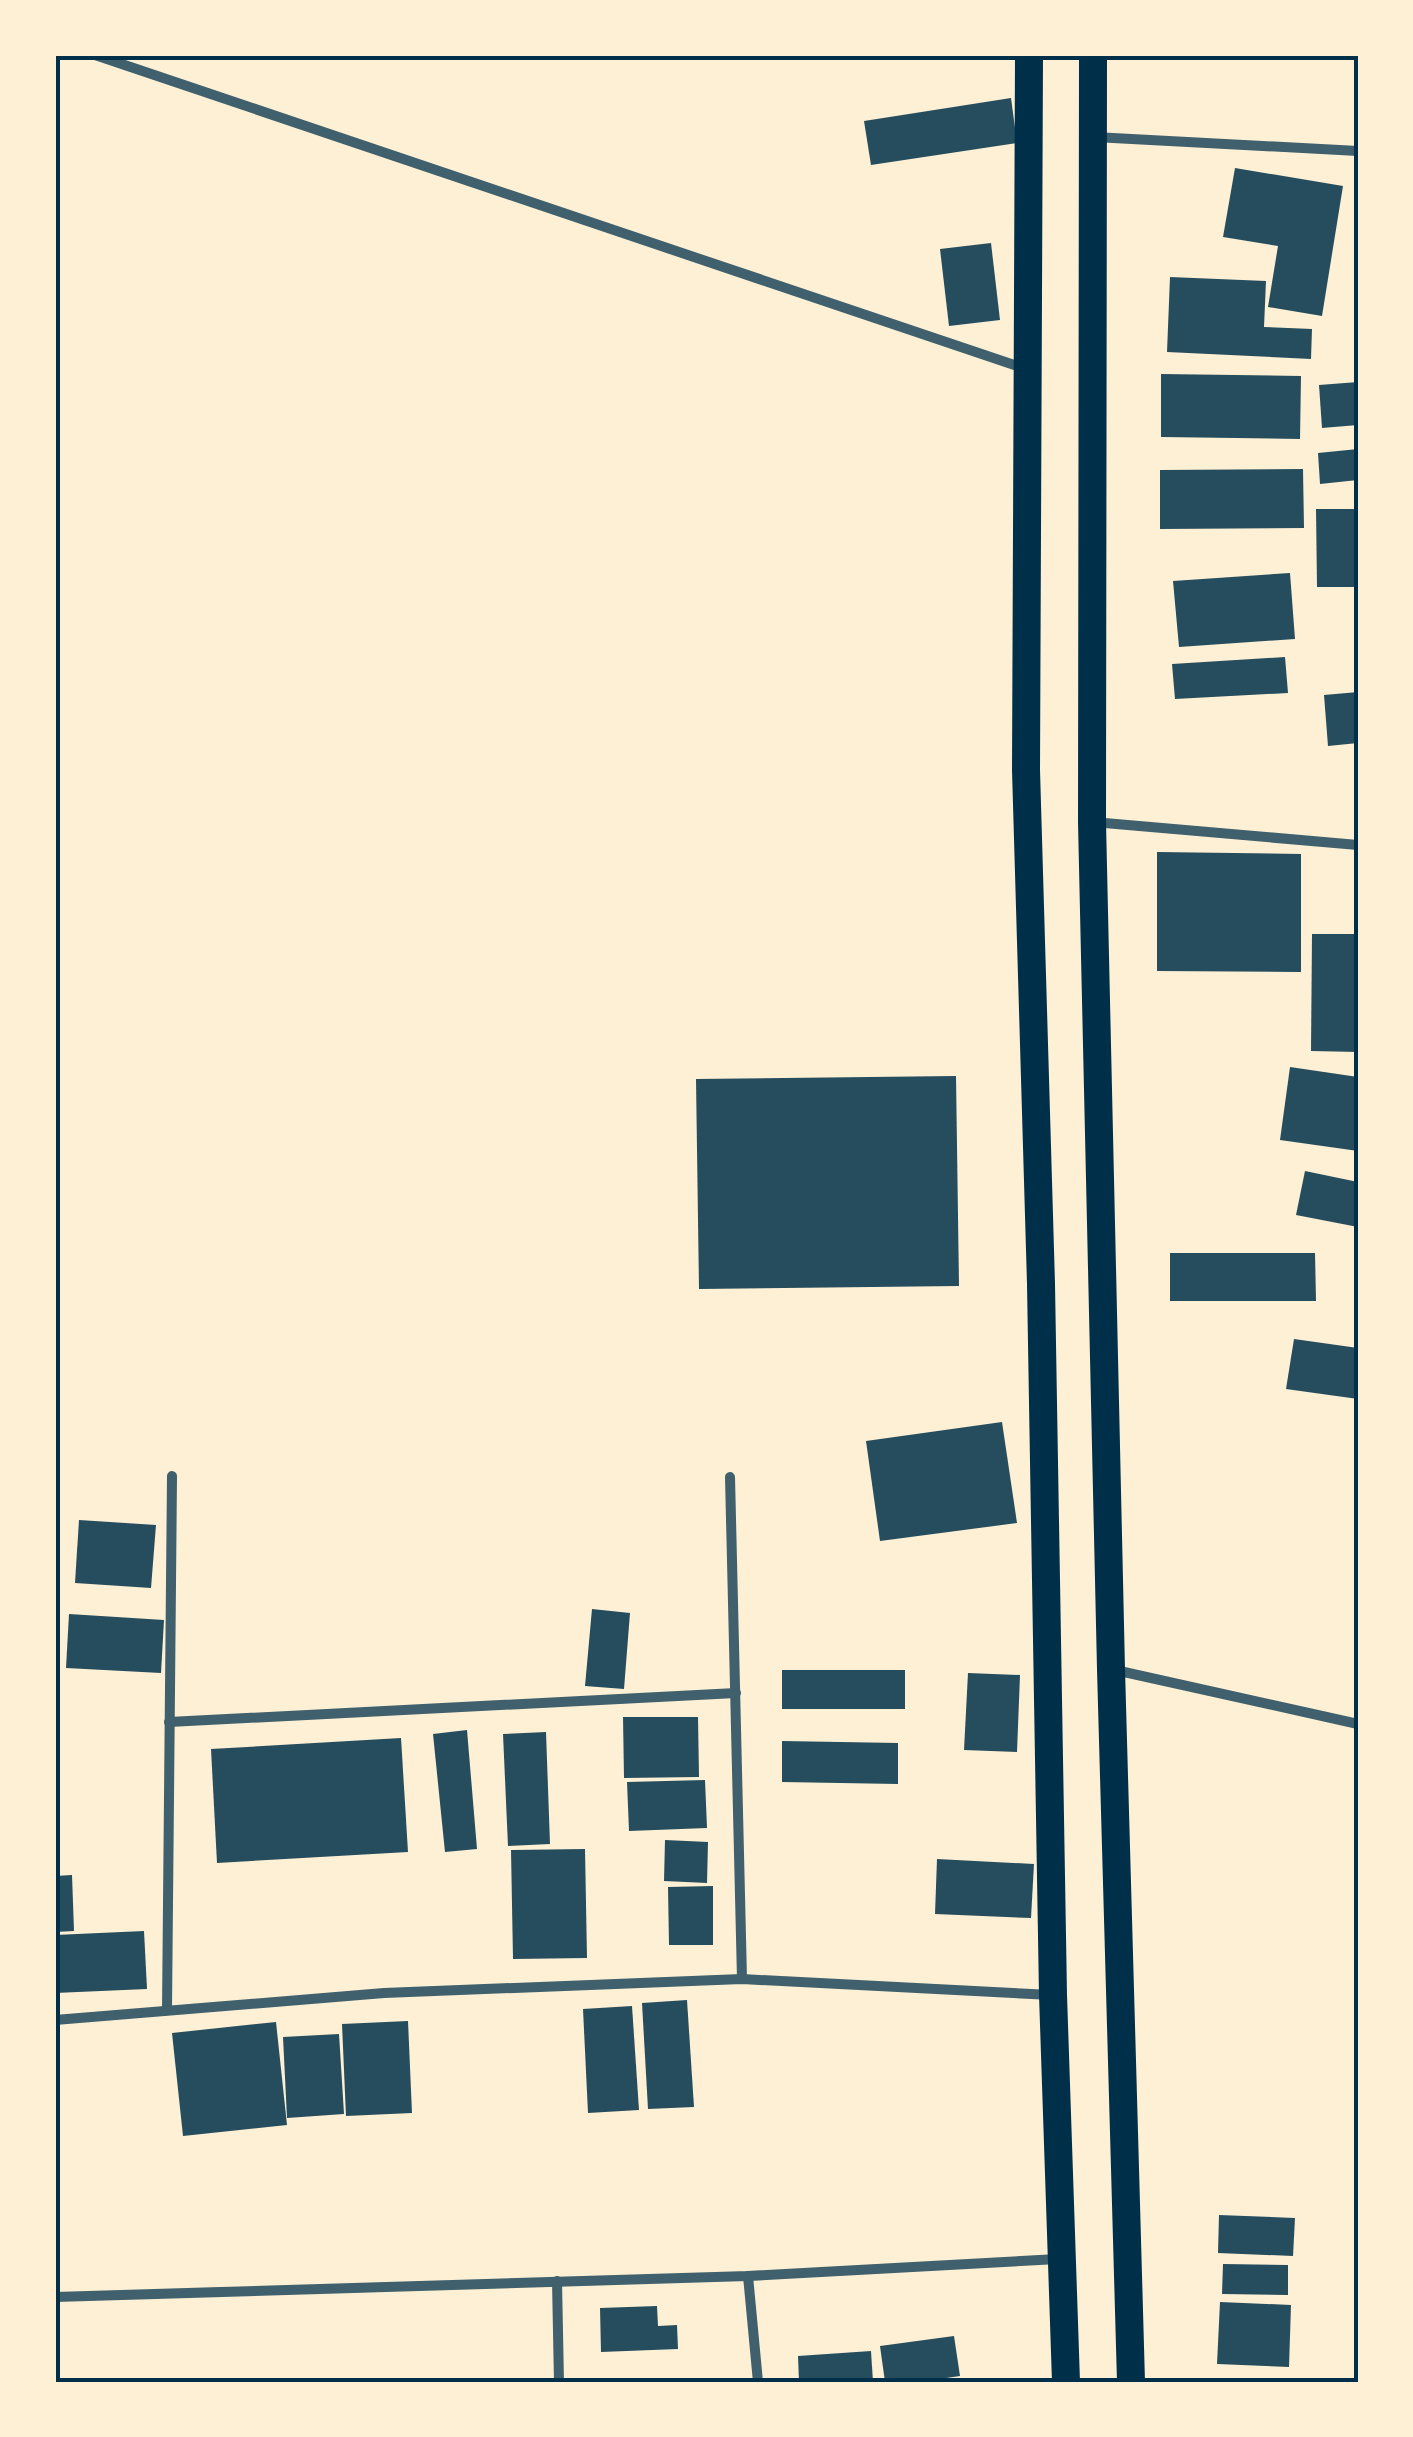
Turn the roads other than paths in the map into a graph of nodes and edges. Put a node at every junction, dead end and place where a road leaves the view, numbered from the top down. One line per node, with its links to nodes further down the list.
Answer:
1 (95, 55): 6 (street)
2 (1029, 55): 6 (highway)
3 (1093, 55): 4 (highway)
4 (1093, 136): 5 (street); 7 (highway)
5 (1358, 150)
6 (1028, 370): 16 (highway)
7 (1092, 822): 8 (street); 11 (highway)
8 (1358, 845)
9 (172, 1476): 13 (street)
10 (730, 1477): 12 (street)
11 (1110, 1669): 14 (street); 26 (highway)
12 (736, 1693): 13 (street); 15 (street)
13 (169, 1722): 17 (street)
14 (1358, 1724)
15 (742, 1978): 16 (street); 17 (street)
16 (1054, 1995): 19 (highway)
17 (167, 2010): 18 (street)
18 (55, 2020)
19 (1062, 2259): 20 (street); 25 (highway)
20 (748, 2276): 21 (street); 24 (street)
21 (557, 2280): 22 (street); 23 (street)
22 (55, 2297)
23 (559, 2382)
24 (758, 2382)
25 (1066, 2382)
26 (1132, 2382)

